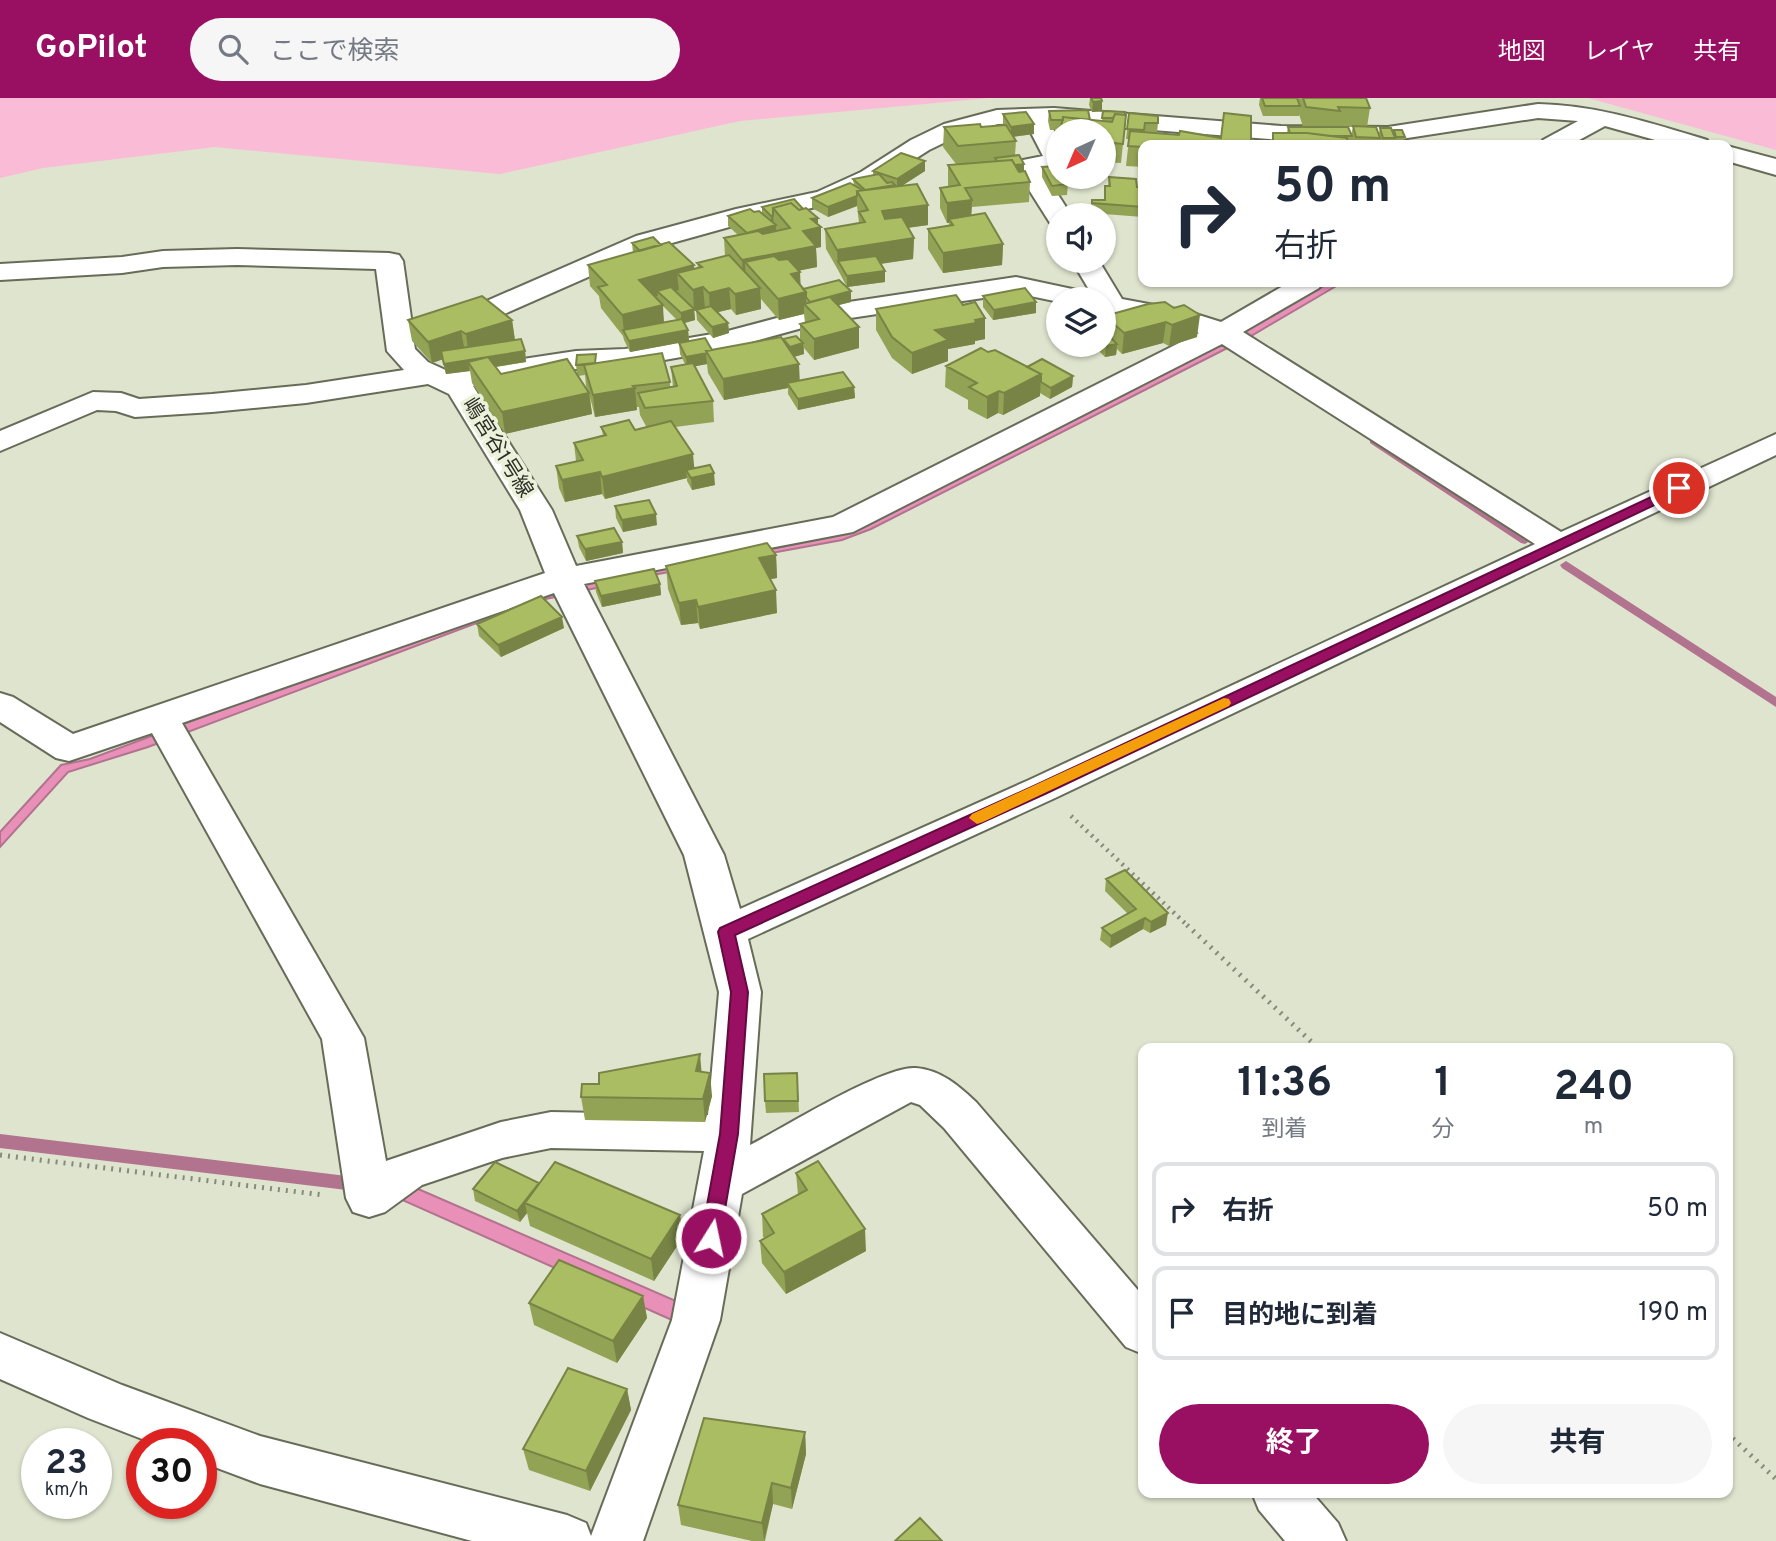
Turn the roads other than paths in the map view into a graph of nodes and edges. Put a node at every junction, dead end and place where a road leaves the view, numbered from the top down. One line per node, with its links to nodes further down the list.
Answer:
1 (1034, 116): 2 (street); 7 (street); 13 (street)
2 (1600, 119): 3 (street); 4 (street)
3 (1561, 140)
4 (1681, 140)
5 (1733, 155): 6 (street)
6 (1776, 167)
7 (1050, 203)
8 (0, 272): 13 (street, 嶋宮谷1号線)
9 (1300, 287): 12 (street)
10 (1046, 291): 14 (street)
11 (1116, 306): 12 (street)
12 (1223, 332): 17 (street); 18 (street)
13 (399, 338): 14 (street, 嶋宮谷1号線)
14 (440, 379): 15 (street); 18 (street, 嶋宮谷1号線)
15 (0, 442)
16 (1776, 443): 17 (street)
17 (1558, 544): 21 (street)
18 (564, 578): 20 (street); 21 (street, 嶋宮谷1号線)
19 (0, 705): 20 (street)
20 (160, 717): 22 (street)
21 (726, 932): 22 (street, 嶋宮谷1号線)
22 (729, 1134): 23 (street, 嶋宮谷1号線)
23 (721, 1183): 24 (street); 28 (street, 嶋宮谷1号線)
24 (1138, 1326)
25 (0, 1355): 27 (street)
26 (1282, 1498): 29 (street)
27 (567, 1541)
28 (616, 1541)
29 (1319, 1541)

